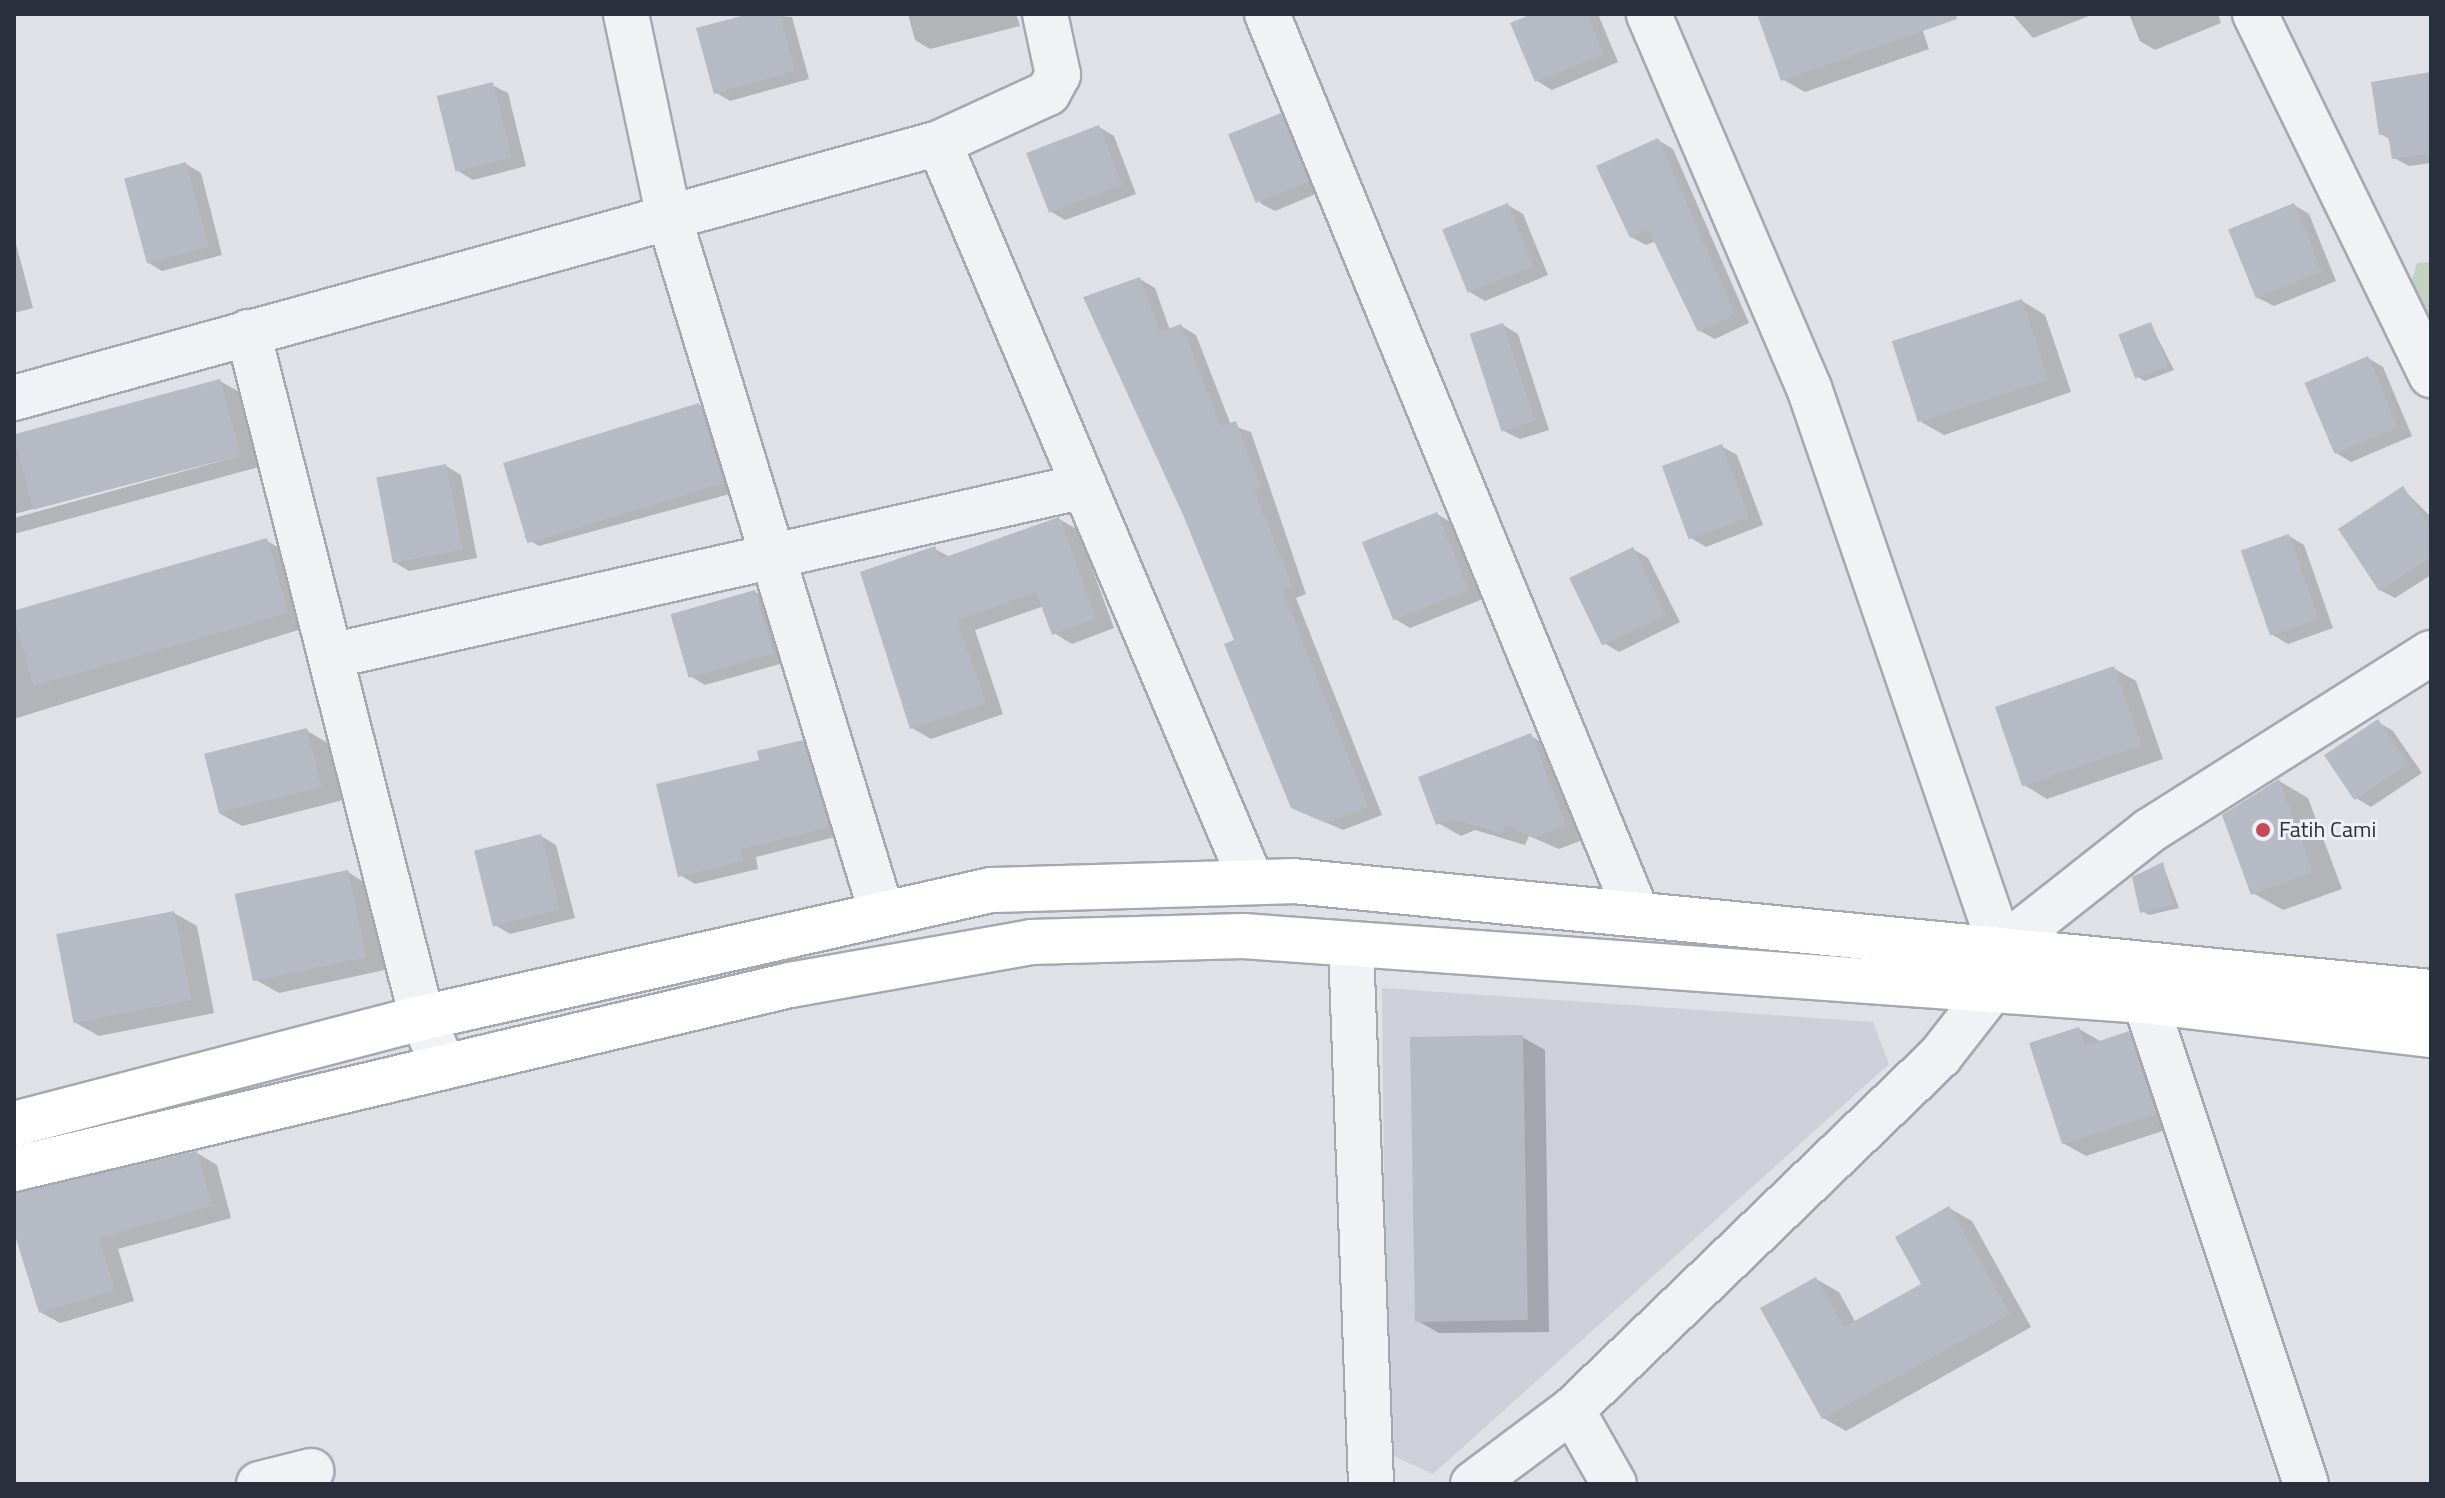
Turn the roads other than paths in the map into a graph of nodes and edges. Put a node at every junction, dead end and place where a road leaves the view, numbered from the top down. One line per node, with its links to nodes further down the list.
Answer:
1 (626, 14): 7 (street)
2 (1045, 14): 6 (street)
3 (1267, 14): 17 (street)
4 (1649, 14): 19 (street)
5 (2255, 14): 9 (street)
6 (939, 143): 7 (street); 11 (street)
7 (668, 214): 8 (street); 12 (street)
8 (248, 332): 10 (street); 14 (street)
9 (2431, 375)
10 (14, 398)
11 (1084, 486): 12 (street); 15 (street)
12 (770, 553): 14 (street); 16 (street)
13 (2431, 653): 19 (street)
14 (335, 655): 23 (street)
15 (1250, 878): 16 (main road); 17 (main road)
16 (882, 914): 23 (main road)
17 (1637, 914): 19 (main road)
18 (1351, 946): 20 (main road); 25 (main road); 31 (street)
19 (2001, 948): 20 (street); 21 (main road)
20 (1990, 992): 22 (main road); 28 (street)
21 (2431, 992)
22 (2145, 1001): 24 (main road); 34 (street)
23 (422, 1018): 25 (street); 26 (main road)
24 (2431, 1035)
25 (443, 1064): 27 (main road)
26 (14, 1124)
27 (14, 1169)
28 (1572, 1410): 32 (street); 33 (street)
29 (311, 1471): 30 (street)
30 (259, 1484)
31 (1371, 1484)
32 (1473, 1484)
33 (1614, 1484)
34 (2306, 1484)

